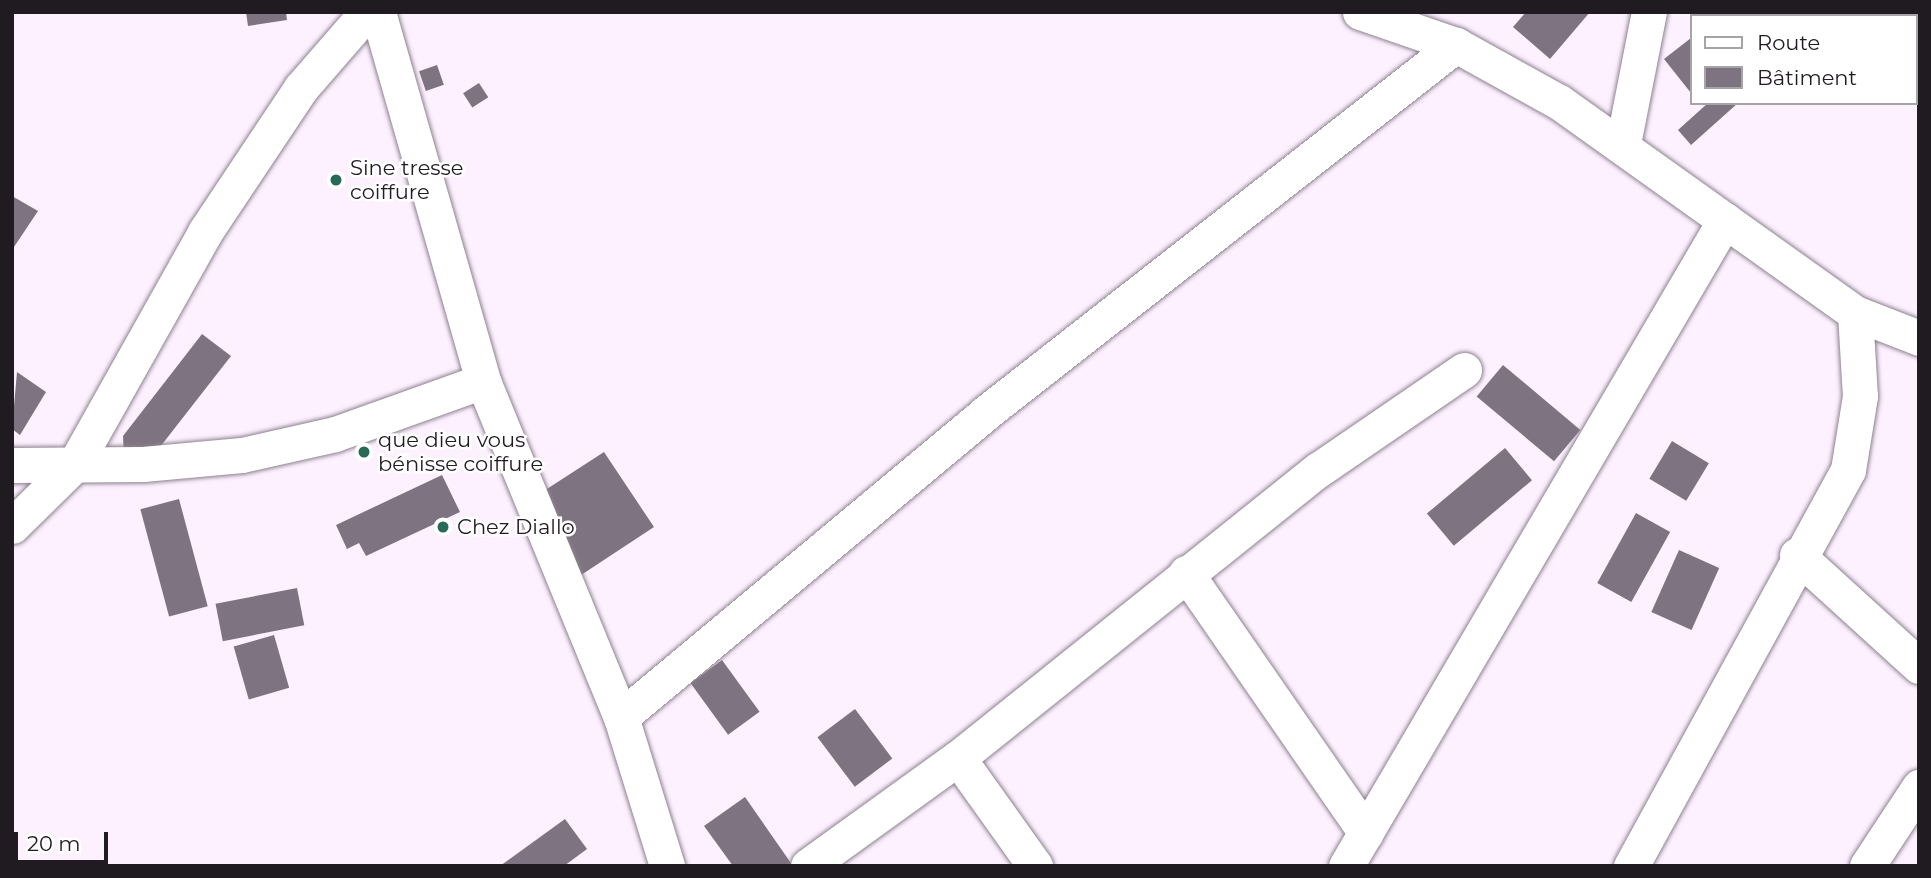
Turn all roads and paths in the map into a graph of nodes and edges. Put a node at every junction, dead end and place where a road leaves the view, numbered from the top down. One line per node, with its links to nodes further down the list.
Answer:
1 (367, 12): 12 (street)
2 (378, 12): 11 (street)
3 (1360, 12): 5 (street)
4 (1649, 12): 6 (street)
5 (1456, 45): 6 (street); 18 (street)
6 (1623, 144): 7 (street)
7 (1725, 219): 8 (street); 21 (street)
8 (1855, 313): 9 (street); 15 (street)
9 (1919, 338)
10 (1464, 370): 16 (street)
11 (483, 381): 12 (street); 18 (street)
12 (75, 464): 13 (street); 14 (street)
13 (12, 465)
14 (12, 526)
15 (1797, 555): 17 (street); 26 (street)
16 (1186, 573): 19 (street); 21 (street)
17 (1919, 666)
18 (621, 716): 22 (street)
19 (958, 758): 23 (street); 24 (street)
20 (1919, 787): 27 (street)
21 (1366, 833): 25 (street)
22 (667, 866)
23 (808, 866)
24 (1035, 866)
25 (1346, 866)
26 (1631, 866)
27 (1867, 866)

